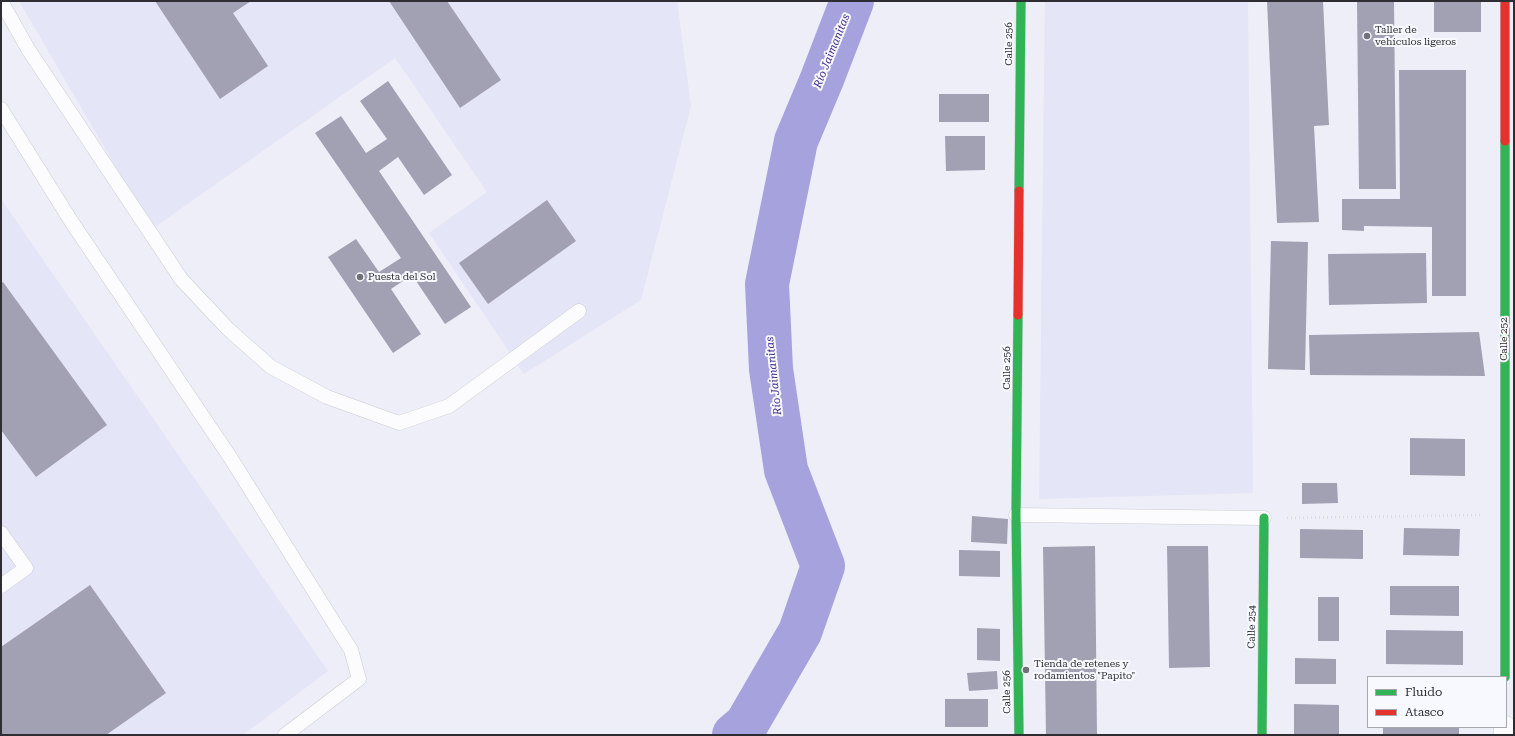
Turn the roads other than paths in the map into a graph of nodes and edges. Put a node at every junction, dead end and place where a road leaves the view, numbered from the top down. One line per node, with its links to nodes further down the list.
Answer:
1 (1, 1): 5 (lane)
2 (1021, 1): 6 (street, Calle 256)
3 (1505, 1): 10 (street, Calle 252)
4 (1, 109): 11 (lane)
5 (579, 311)
6 (1016, 514): 7 (lane); 12 (street, Calle 256)
7 (1264, 518): 13 (street, Calle 254)
8 (1, 533): 9 (lane)
9 (1, 586)
10 (1505, 676)
11 (285, 735)
12 (1019, 735)
13 (1262, 735)

